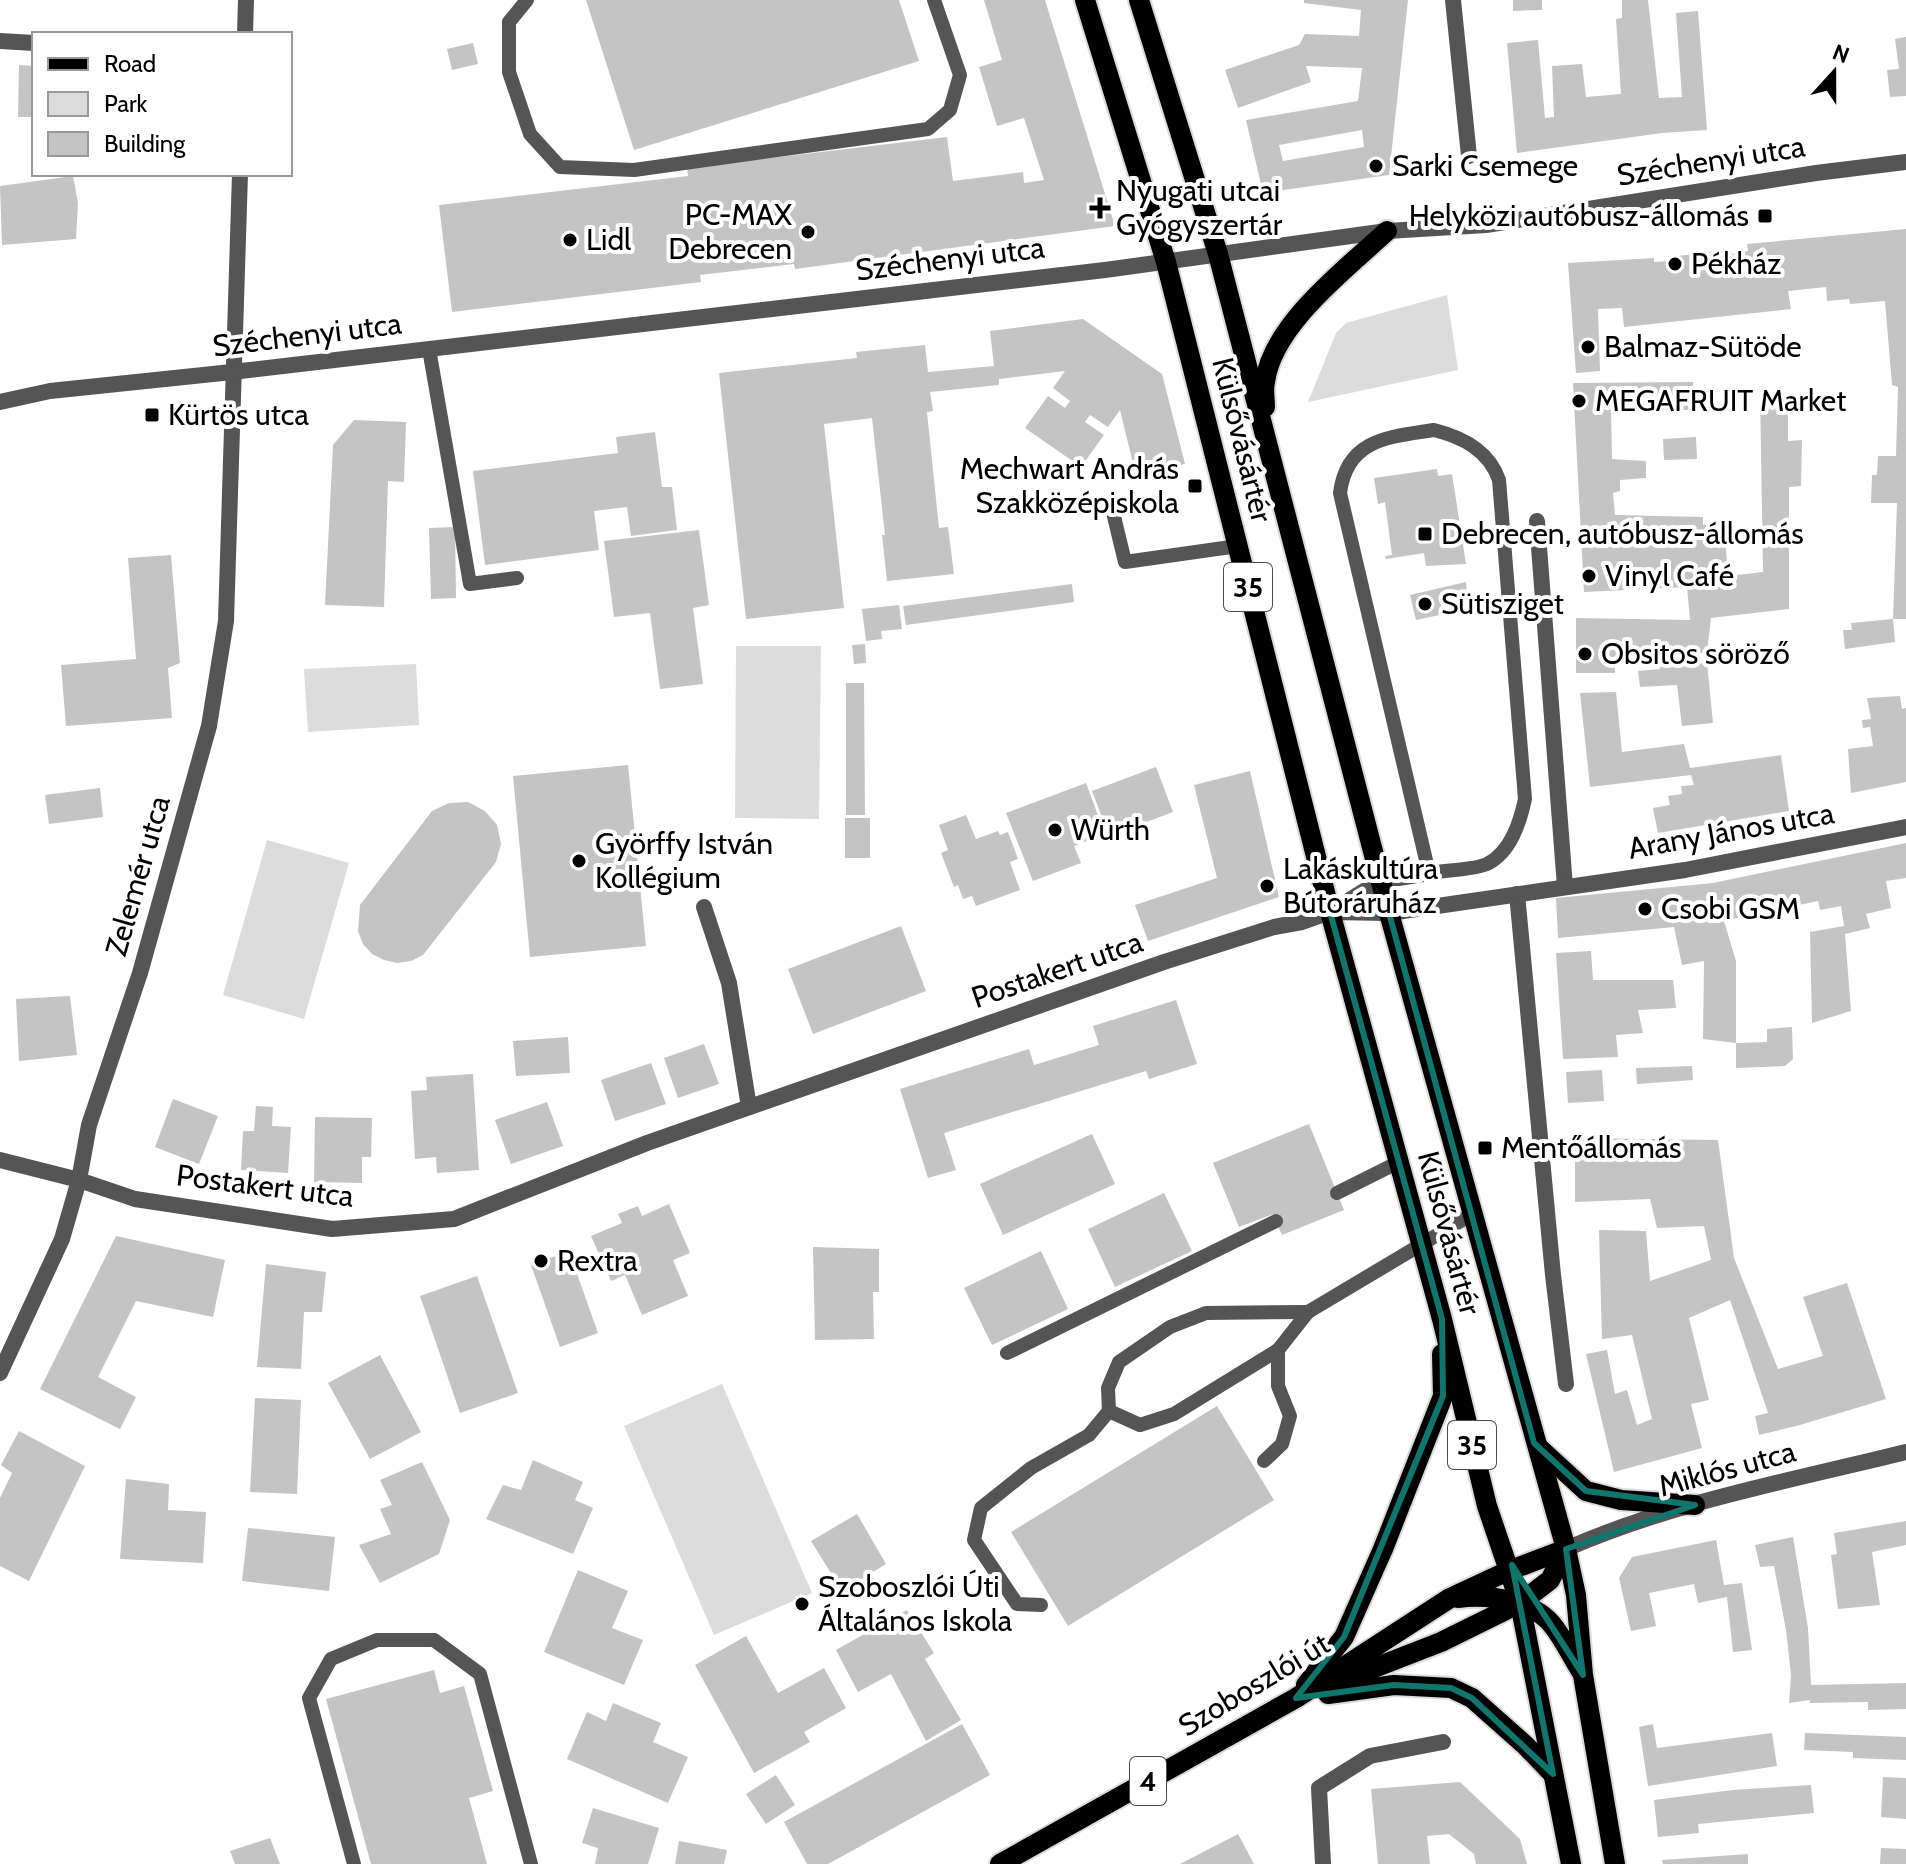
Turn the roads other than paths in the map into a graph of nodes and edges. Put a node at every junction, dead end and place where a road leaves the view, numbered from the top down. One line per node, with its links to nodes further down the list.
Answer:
1 (246, 0): 7 (street)
2 (527, 0): 3 (lane)
3 (934, 0)
4 (1085, 0): 15 (main road, 35)
5 (1139, 0): 14 (main road, 35)
6 (1453, 0): 10 (street)
7 (245, 32)
8 (0, 41): 9 (street)
9 (32, 43)
10 (1469, 156)
11 (1906, 162): 13 (street, Széchenyi utca)
12 (240, 176): 17 (street)
13 (1387, 231): 14 (street, Széchenyi utca); 19 (main road)
14 (1218, 254): 15 (street, Széchenyi utca); 19 (main road, Külsővásártér / 35)
15 (1166, 262): 16 (street, Széchenyi utca); 22 (main road, Külsővásártér / 35)
16 (429, 349): 17 (street, Széchenyi utca); 23 (lane)
17 (232, 372): 18 (street, Széchenyi utca); 35 (street, Zelemér utca)
18 (0, 402)
19 (1267, 443): 26 (main road, Külsővásártér / 35)
20 (1112, 508): 22 (lane)
21 (1537, 521): 27 (street)
22 (1238, 546): 30 (main road, Külsővásártér / 35)
23 (517, 578)
24 (1906, 827): 27 (street, Arany János utca)
25 (1429, 873): 25 (lane); 26 (street)
26 (1380, 881): 30 (street); 31 (main road, Külsővásártér / 35)
27 (1565, 887): 28 (street)
28 (1517, 894): 31 (street); 45 (street)
29 (704, 907): 32 (street)
30 (1330, 912): 31 (street, Postakert utca); 32 (street, Postakert utca); 34 (main road, Külsővásártér / 35)
31 (1389, 913): 37 (main road, Külsővásártér / 35)
32 (749, 1107): 35 (street, Postakert utca)
33 (0, 1160): 35 (street, Postakert utca)
34 (1399, 1162): 36 (lane); 39 (main road, Külsővásártér / 35)
35 (79, 1180): 44 (street, Zelemér utca)
36 (1337, 1193)
37 (1474, 1213): 39 (lane); 47 (main road, Külsővásártér / 35)
38 (1276, 1221): 43 (lane)
39 (1422, 1243): 40 (lane); 41 (main road, Külsővásártér / 35)
40 (1308, 1312): 42 (lane); 46 (lane)
41 (1442, 1319): 52 (main road, Külsővásártér / 35); 57 (main road)
42 (1278, 1350): 46 (lane); 49 (lane)
43 (1007, 1353)
44 (0, 1373)
45 (1566, 1384)
46 (1109, 1411): 55 (lane)
47 (1534, 1443): 50 (main road); 51 (main road, Külsővásártér / 35)
48 (1906, 1452): 50 (street, Miklós utca)
49 (1264, 1461)
50 (1695, 1505): 51 (street, Miklós utca)
51 (1566, 1549): 52 (main road, Szoboszlói út); 54 (main road); 56 (main road, Külsővásártér)
52 (1508, 1571): 53 (main road, Szoboszlói út); 54 (main road, Külsővásártér)
53 (1450, 1598): 54 (main road); 57 (main road, Szoboszlói út / 4)
54 (1520, 1603): 56 (main road); 57 (main road); 59 (main road, Külsővásártér)
55 (1041, 1605)
56 (1583, 1675): 65 (main road, Külsővásártér)
57 (1296, 1698): 59 (main road, 4); 62 (main road, Szoboszlói út / 4)
58 (1443, 1742): 63 (street)
59 (1553, 1774): 64 (main road, Külsővásártér)
60 (354, 1864): 61 (lane)
61 (531, 1864)
62 (1000, 1864)
63 (1323, 1864)
64 (1571, 1864)
65 (1615, 1864)

